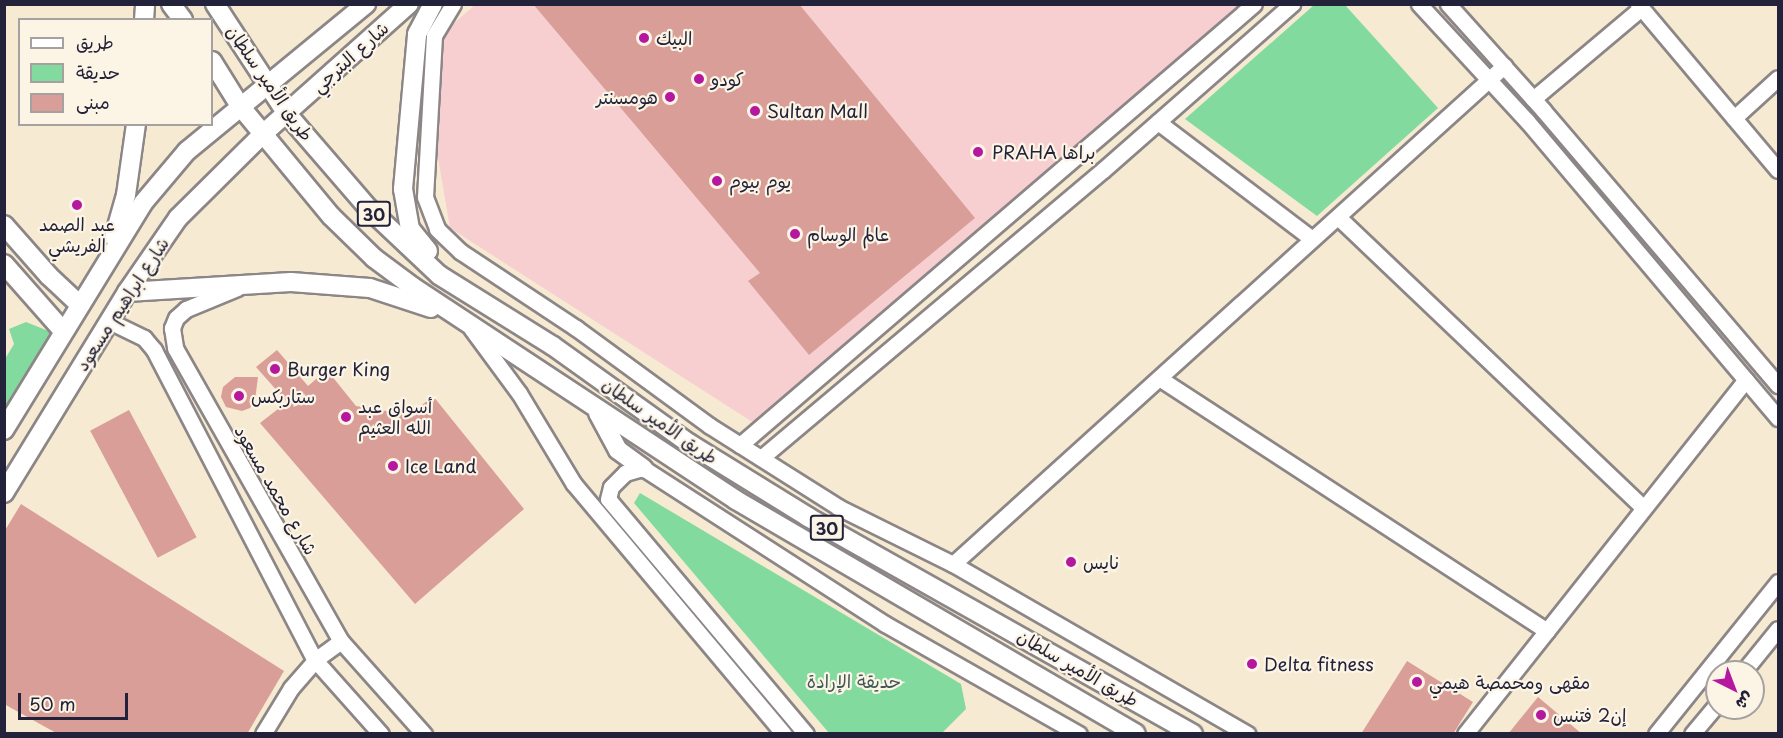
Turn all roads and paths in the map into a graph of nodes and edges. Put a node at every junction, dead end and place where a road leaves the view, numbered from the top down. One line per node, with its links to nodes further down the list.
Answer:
1 (171, 4): 12 (main road)
2 (215, 4): 17 (main road, طريق الأمير سلطان / 30)
3 (366, 4): 17 (main road, شارع البترجي)
4 (409, 4): 20 (main road, شارع البترجي)
5 (433, 4): 33 (main road)
6 (453, 4): 44 (street)
7 (1254, 4): 44 (street)
8 (1292, 4): 22 (street)
9 (1419, 4): 16 (street)
10 (1448, 4): 14 (street)
11 (1639, 6): 18 (street); 21 (street)
12 (182, 18)
13 (213, 63): 19 (main road, طريق الأمير سلطان / 30)
14 (1504, 66): 16 (street); 18 (street)
15 (1779, 78): 21 (street)
16 (1489, 80): 26 (street); 39 (street)
17 (268, 83): 19 (main road, شارع ابراهيم مسعود); 20 (main road, طريق الأمير سلطان / 30)
18 (1533, 99): 40 (street)
19 (240, 106): 24 (main road, طريق الأمير سلطان / 30); 30 (main road, شارع ابراهيم مسعود)
20 (287, 114): 24 (main road, شارع البترجي); 33 (main road, طريق الأمير سلطان / 30)
21 (1734, 118): 25 (street)
22 (1158, 122): 28 (street); 45 (street)
23 (136, 126): 30 (main road)
24 (264, 133): 32 (main road, شارع ابراهيم مسعود); 36 (main road, طريق الأمير سلطان / 30)
25 (1779, 170)
26 (1338, 216): 28 (street); 48 (street)
27 (4, 225): 34 (main road)
28 (1312, 239): 38 (street)
29 (4, 264): 37 (main road)
30 (103, 269): 34 (main road, شارع ابراهيم مسعود)
31 (250, 283): 32 (main road); 36 (main road); 55 (street, شارع محمد مسعود)
32 (127, 292): 35 (main road, شارع ابراهيم مسعود)
33 (477, 298): 51 (main road, طريق الأمير سلطان / 30)
34 (80, 305): 37 (main road, شارع ابراهيم مسعود)
35 (109, 321): 47 (main road, شارع ابراهيم مسعود); 56 (street)
36 (467, 324): 41 (main road, طريق الأمير سلطان / 30); 62 (street)
37 (63, 332): 43 (main road, شارع ابراهيم مسعود)
38 (1159, 378): 49 (street); 53 (street)
39 (1746, 380): 42 (street); 48 (street)
40 (1779, 385)
41 (595, 409): 46 (main road); 54 (main road, طريق الأمير سلطان / 30)
42 (1779, 418)
43 (4, 430)
44 (740, 445): 45 (street)
45 (761, 458): 49 (street)
46 (643, 468): 63 (street); 64 (street)
47 (4, 494)
48 (1644, 508): 53 (street)
49 (953, 564): 67 (street)
50 (1779, 582): 69 (street)
51 (976, 610): 54 (main road); 66 (main road, طريق الأمير سلطان / 30)
52 (1779, 630): 57 (street)
53 (1547, 631): 68 (street)
54 (964, 634): 65 (main road, طريق الأمير سلطان / 30)
55 (341, 641): 56 (street); 61 (street, شارع محمد مسعود)
56 (315, 660): 59 (street); 60 (street)
57 (1753, 660)
58 (1705, 718): 70 (street)
59 (263, 734)
60 (381, 734)
61 (424, 734)
62 (784, 734)
63 (806, 734)
64 (1079, 734)
65 (1136, 734)
66 (1193, 734)
67 (1248, 734)
68 (1466, 734)
69 (1656, 734)
70 (1692, 734)

